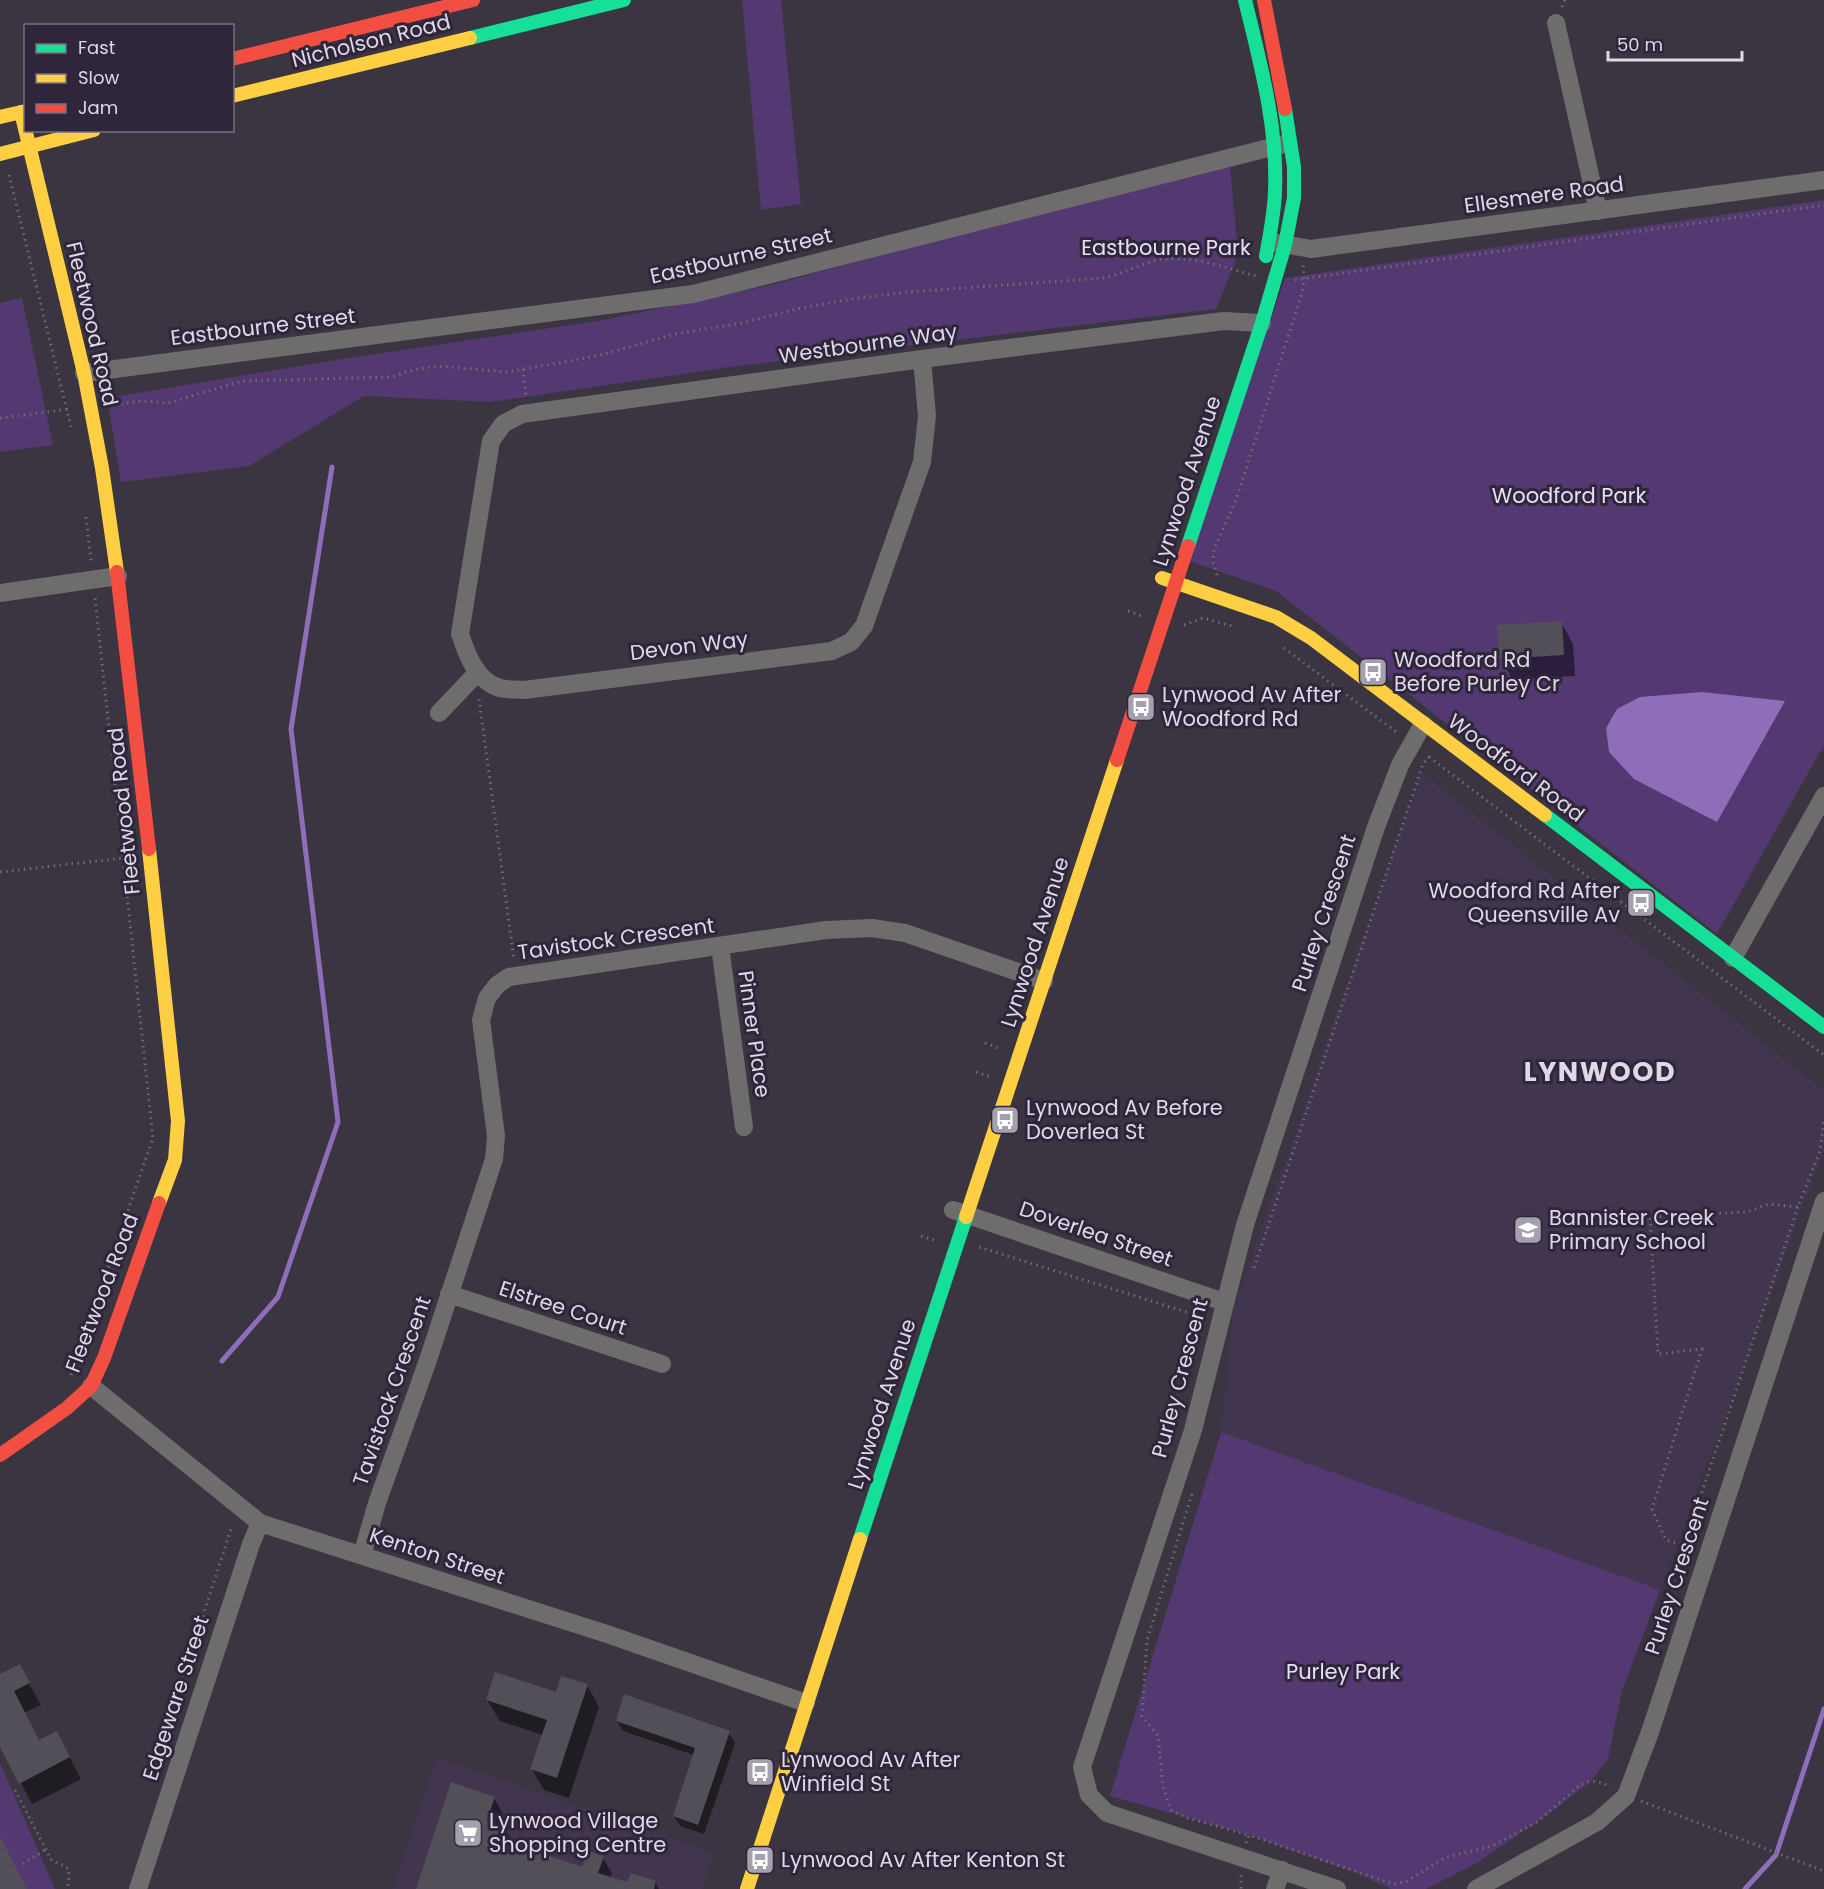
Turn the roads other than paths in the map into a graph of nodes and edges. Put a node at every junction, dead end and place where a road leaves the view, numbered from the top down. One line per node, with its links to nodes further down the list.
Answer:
1 (473, 0): 6 (street, Nicholson Road)
2 (624, 0): 7 (street, Nicholson Road)
3 (1245, 0): 12 (street, Lynwood Avenue)
4 (1264, 0): 12 (street, Lynwood Avenue)
5 (1556, 23): 16 (street)
6 (234, 59)
7 (234, 96)
8 (23, 111): 9 (street)
9 (0, 117)
10 (26, 132): 13 (street, Fleetwood Road)
11 (86, 132): 13 (street)
12 (1283, 144): 17 (street, Lynwood Avenue); 21 (street, Eastbourne Street)
13 (29, 147): 14 (street); 21 (street, Fleetwood Road)
14 (0, 154)
15 (1824, 180): 16 (street, Ellesmere Road)
16 (1598, 211): 17 (street, Ellesmere Road)
17 (1277, 243): 18 (street, Lynwood Avenue); 19 (street, Lynwood Avenue)
18 (1260, 278)
19 (1250, 322): 20 (street, Westbourne Way); 23 (street, Lynwood Avenue)
20 (922, 359): 25 (street, Devon Way); 25 (street, Westbourne Way)
21 (84, 373): 22 (street, Fleetwood Road)
22 (118, 576): 24 (street); 39 (street, Fleetwood Road)
23 (1166, 579): 27 (street, Woodford Road); 31 (street, Lynwood Avenue)
24 (0, 593)
25 (482, 677): 26 (street)
26 (439, 712)
27 (1423, 724): 30 (street, Woodford Road); 37 (street, Purley Crescent)
28 (1824, 796): 30 (street)
29 (720, 946): 31 (street, Tavistock Crescent); 33 (street, Pinner Place); 36 (street, Tavistock Crescent)
30 (1733, 958): 32 (street, Woodford Road)
31 (1034, 977): 35 (street, Lynwood Avenue)
32 (1824, 1027)
33 (744, 1127)
34 (1824, 1201): 49 (street, Purley Crescent)
35 (956, 1211): 37 (street, Doverlea Street); 43 (street, Lynwood Avenue)
36 (449, 1294): 38 (street, Elstree Court); 42 (street, Tavistock Crescent)
37 (1224, 1302): 44 (street, Purley Crescent)
38 (662, 1364)
39 (91, 1386): 40 (street, Fleetwood Road); 41 (street, Kenton Street)
40 (0, 1455)
41 (260, 1523): 42 (street, Kenton Street); 45 (street, Edgeware Street)
42 (362, 1555): 43 (street, Kenton Street)
43 (795, 1699): 46 (street, Lynwood Avenue)
44 (1282, 1870): 47 (street); 48 (street, Purley Crescent)
45 (138, 1889)
46 (747, 1889)
47 (1275, 1889)
48 (1337, 1889)
49 (1476, 1889)

